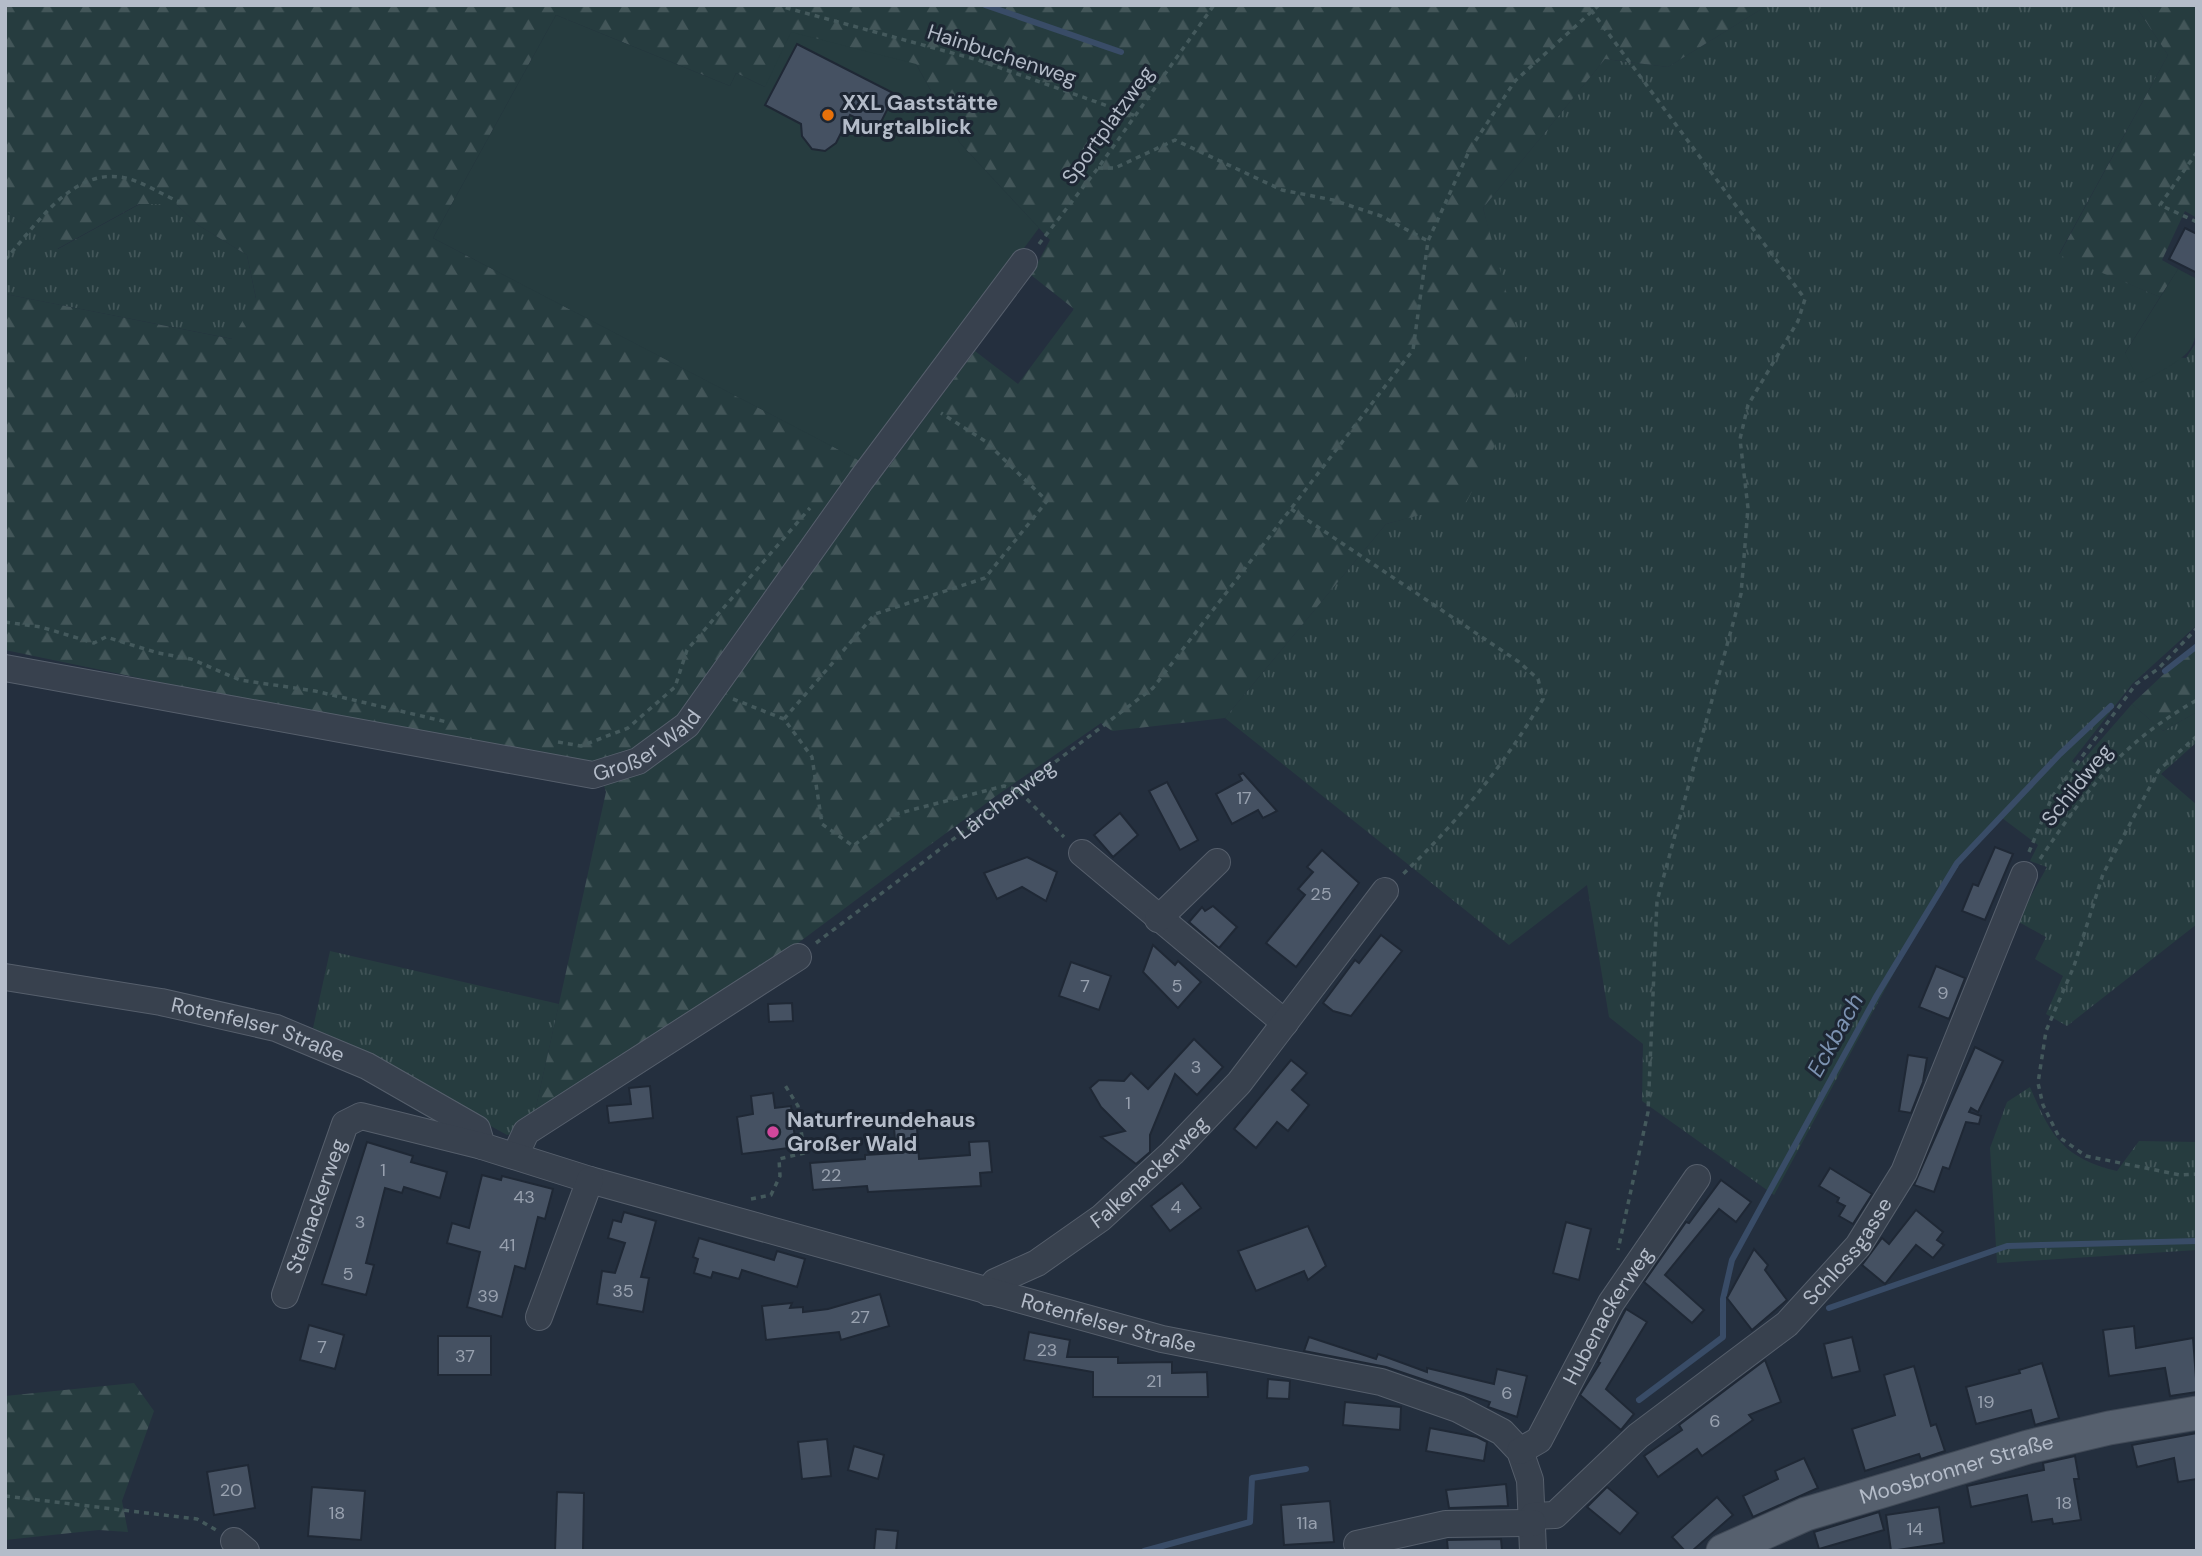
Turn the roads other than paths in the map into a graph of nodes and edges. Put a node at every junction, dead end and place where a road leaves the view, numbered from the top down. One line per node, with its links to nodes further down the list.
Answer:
1 (1024, 262): 2 (street, Großer Wald)
2 (5, 667)
3 (1082, 853): 7 (street)
4 (1217, 862): 7 (street)
5 (2024, 875): 20 (street, Schlossgasse)
6 (1385, 891): 10 (street, Falkenackerweg)
7 (1158, 919): 10 (street)
8 (798, 957): 12 (street)
9 (5, 977): 11 (street, Rotenfelser Straße)
10 (1285, 1023): 15 (street, Falkenackerweg)
11 (482, 1146): 12 (street, Steinackerweg); 16 (street, Steinackerweg)
12 (515, 1156): 14 (street, Rotenfelser Straße)
13 (1697, 1178): 19 (street, Hubenackerweg)
14 (590, 1180): 15 (street, Rotenfelser Straße); 17 (street)
15 (988, 1292): 19 (street, Rotenfelser Straße)
16 (285, 1295)
17 (538, 1317)
18 (2197, 1413): 23 (main road, Moosbronner Straße)
19 (1520, 1451): 20 (street)
20 (1533, 1519): 21 (street, Schlossgasse); 22 (street)
21 (1357, 1544)
22 (1533, 1551)
23 (1723, 1551)

